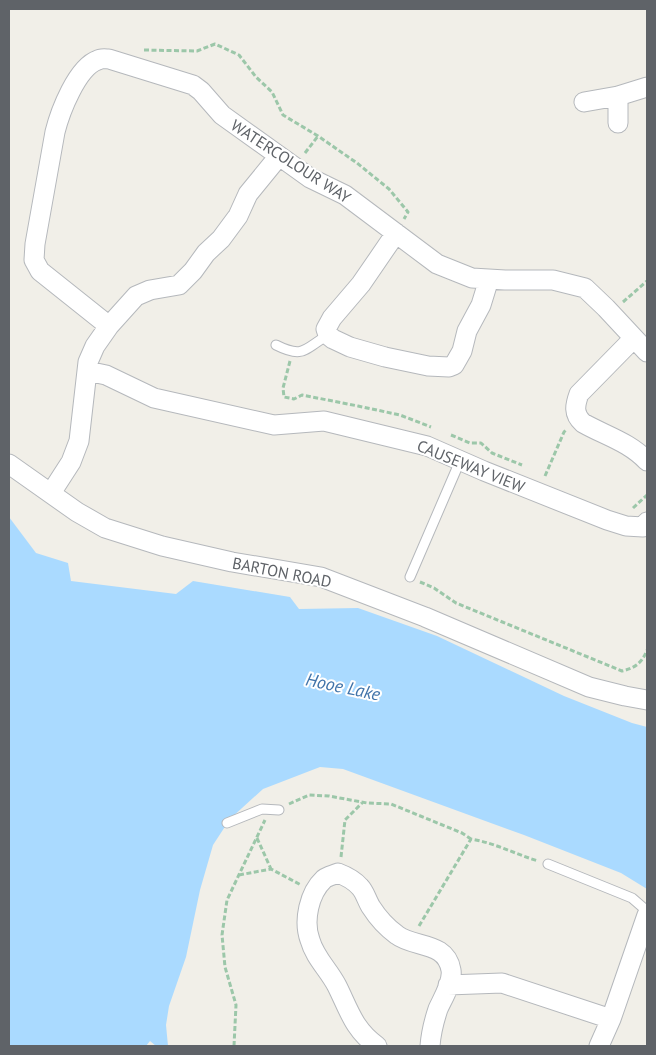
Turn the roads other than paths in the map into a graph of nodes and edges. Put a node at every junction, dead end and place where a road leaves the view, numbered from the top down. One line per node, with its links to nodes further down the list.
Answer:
1 (647, 87): 2 (street)
2 (618, 96): 3 (street); 4 (street)
3 (584, 102)
4 (618, 123)
5 (287, 161): 6 (street, WATERCOLOUR WAY); 8 (street); 8 (street, WATERCOLOUR WAY)
6 (396, 233): 7 (street, WATERCOLOUR WAY); 9 (street)
7 (488, 279): 9 (street); 10 (street, WATERCOLOUR WAY)
8 (110, 326): 13 (street)
9 (328, 335): 11 (lane)
10 (634, 338): 12 (street, WATERCOLOUR WAY); 15 (street)
11 (276, 345)
12 (647, 352)
13 (87, 371): 14 (street, CAUSEWAY VIEW); 17 (street)
14 (460, 461): 18 (street, CAUSEWAY VIEW); 19 (lane)
15 (647, 461)
16 (9, 464): 17 (street, BARTON ROAD)
17 (51, 493): 20 (street, BARTON ROAD)
18 (647, 522)
19 (410, 577)
20 (647, 700)
21 (279, 810): 22 (lane)
22 (227, 823)
23 (548, 864): 24 (lane)
24 (647, 911)
25 (645, 926): 27 (street)
26 (448, 986): 27 (street); 28 (street); 29 (street)
27 (610, 1019): 30 (street)
28 (377, 1046)
29 (430, 1046)
30 (599, 1046)

